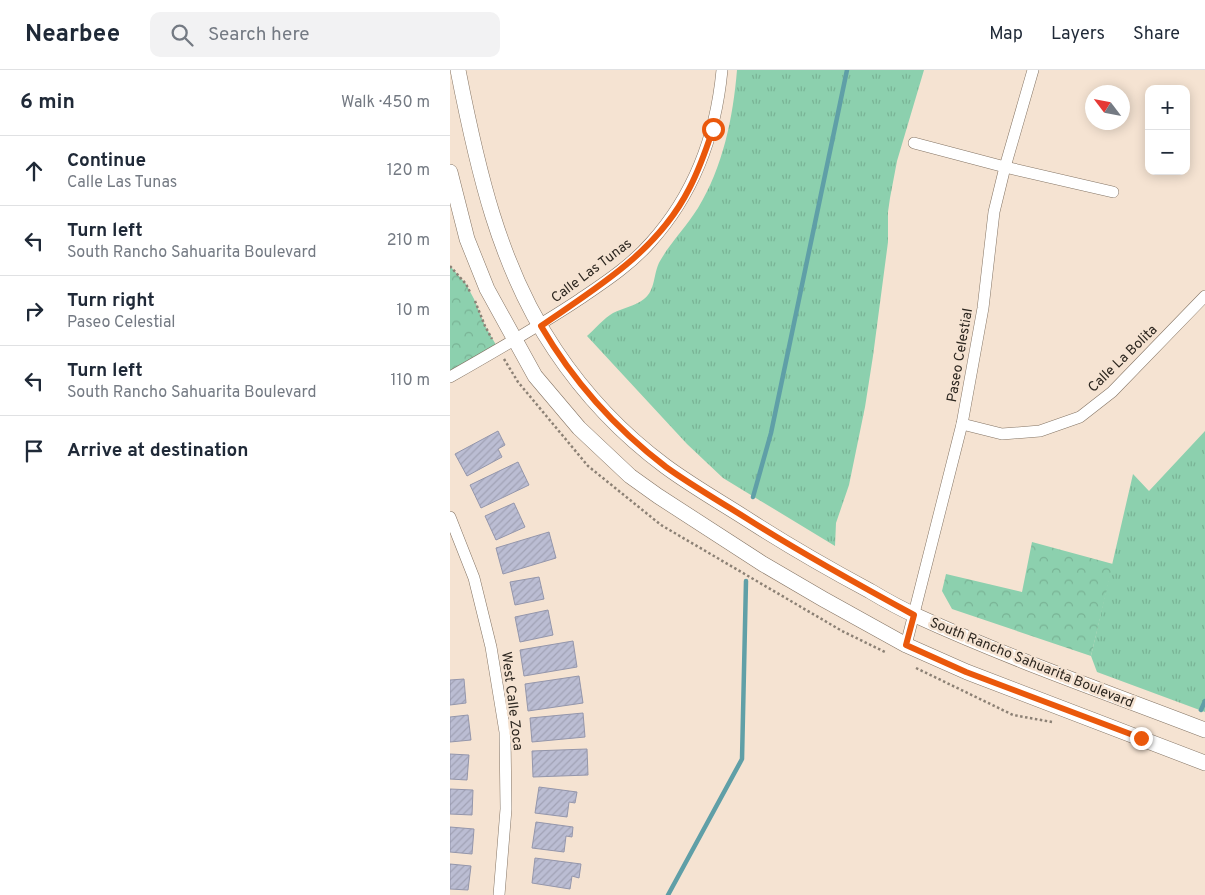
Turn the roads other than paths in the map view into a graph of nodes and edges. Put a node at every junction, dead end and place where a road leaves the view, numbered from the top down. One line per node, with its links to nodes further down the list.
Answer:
1 (458, 70): 9 (street, South Rancho Sahuarita Boulevard)
2 (722, 70): 9 (street, Calle Las Tunas)
3 (1033, 70): 5 (street, Paseo Celestial)
4 (914, 143): 5 (street)
5 (1005, 167): 7 (street); 12 (street, Paseo Celestial)
6 (450, 172): 10 (street)
7 (1114, 192)
8 (1205, 296): 12 (street, Calle La Bolita)
9 (541, 326): 10 (street, Calle Las Tunas); 14 (street, South Rancho Sahuarita Boulevard)
10 (515, 341): 11 (street, Calle Las Tunas); 15 (street)
11 (450, 377)
12 (962, 424): 14 (street, Paseo Celestial)
13 (450, 519): 18 (street, West Calle Zoca)
14 (914, 615): 15 (street, Paseo Celestial); 16 (street, South Rancho Sahuarita Boulevard)
15 (906, 645): 17 (street)
16 (1205, 730)
17 (1205, 763)
18 (499, 895)

